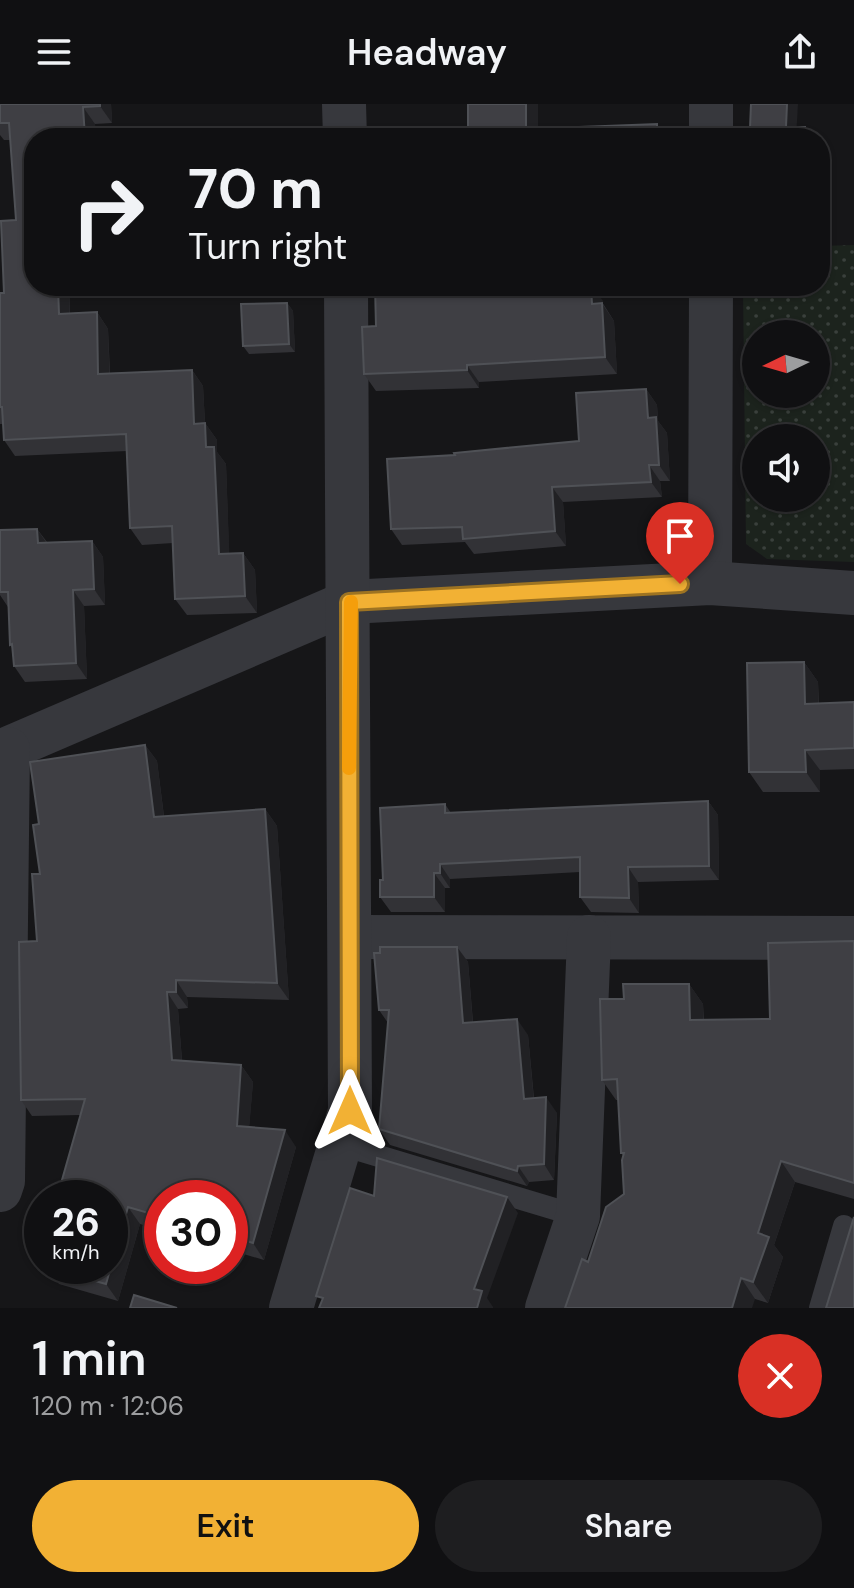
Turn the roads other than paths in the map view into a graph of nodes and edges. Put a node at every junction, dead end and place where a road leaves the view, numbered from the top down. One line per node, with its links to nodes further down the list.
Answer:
1 (344, 104): 3 (street)
2 (711, 104): 4 (street)
3 (345, 128)
4 (711, 128)
5 (346, 296): 9 (street)
6 (711, 296): 7 (street)
7 (710, 583): 8 (street); 9 (street)
8 (854, 593)
9 (349, 602): 10 (street); 11 (street)
10 (4, 750): 15 (street)
11 (350, 937): 12 (street); 14 (street)
12 (589, 937): 13 (street); 16 (street)
13 (854, 938)
14 (342, 1145): 16 (lane); 18 (street)
15 (0, 1190)
16 (578, 1216): 19 (street)
17 (844, 1226): 20 (lane)
18 (291, 1308)
19 (547, 1308)
20 (820, 1308)

